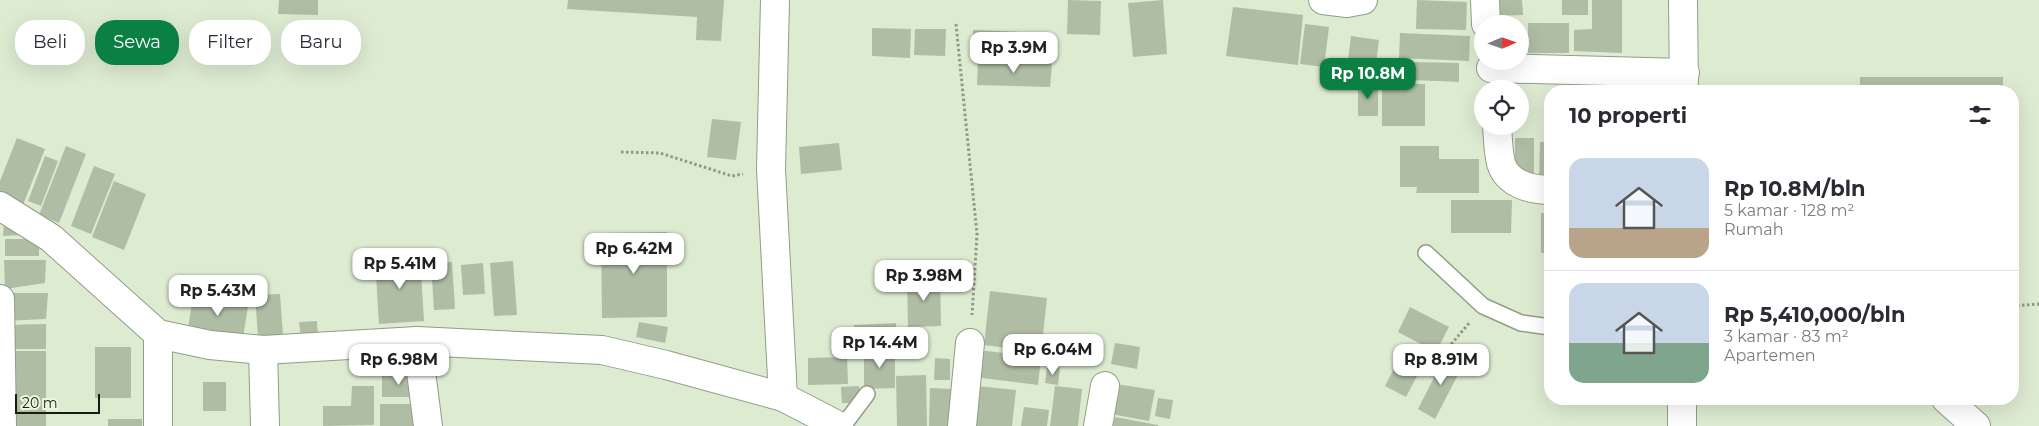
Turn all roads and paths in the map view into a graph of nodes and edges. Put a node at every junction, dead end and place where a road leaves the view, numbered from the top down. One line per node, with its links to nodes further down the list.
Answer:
1 (775, 0): 12 (street)
2 (1323, 0): 3 (street)
3 (1363, 0)
4 (1485, 0): 6 (street)
5 (1683, 0): 9 (street)
6 (1486, 15)
7 (956, 24): 23 (path)
8 (1491, 73): 9 (street)
9 (1684, 82)
10 (1498, 135): 13 (street)
11 (621, 152): 12 (path)
12 (771, 169): 28 (street)
13 (1544, 190)
14 (0, 206): 21 (street)
15 (1426, 253): 19 (lane)
16 (0, 298): 31 (street)
17 (2039, 304): 18 (path)
18 (2019, 305)
19 (1483, 306): 20 (lane); 24 (path)
20 (1544, 326)
21 (158, 334): 25 (street); 32 (street)
22 (417, 341): 25 (street); 28 (street); 34 (street)
23 (970, 343): 37 (street)
24 (1448, 348)
25 (263, 350): 33 (street)
26 (1105, 386): 38 (street)
27 (867, 394): 36 (lane)
28 (783, 398): 35 (street)
29 (1682, 405): 39 (street)
30 (1953, 405): 40 (street)
31 (2, 426)
32 (158, 426)
33 (265, 426)
34 (428, 426)
35 (839, 426)
36 (843, 426)
37 (962, 426)
38 (1098, 426)
39 (1682, 426)
40 (1976, 426)

